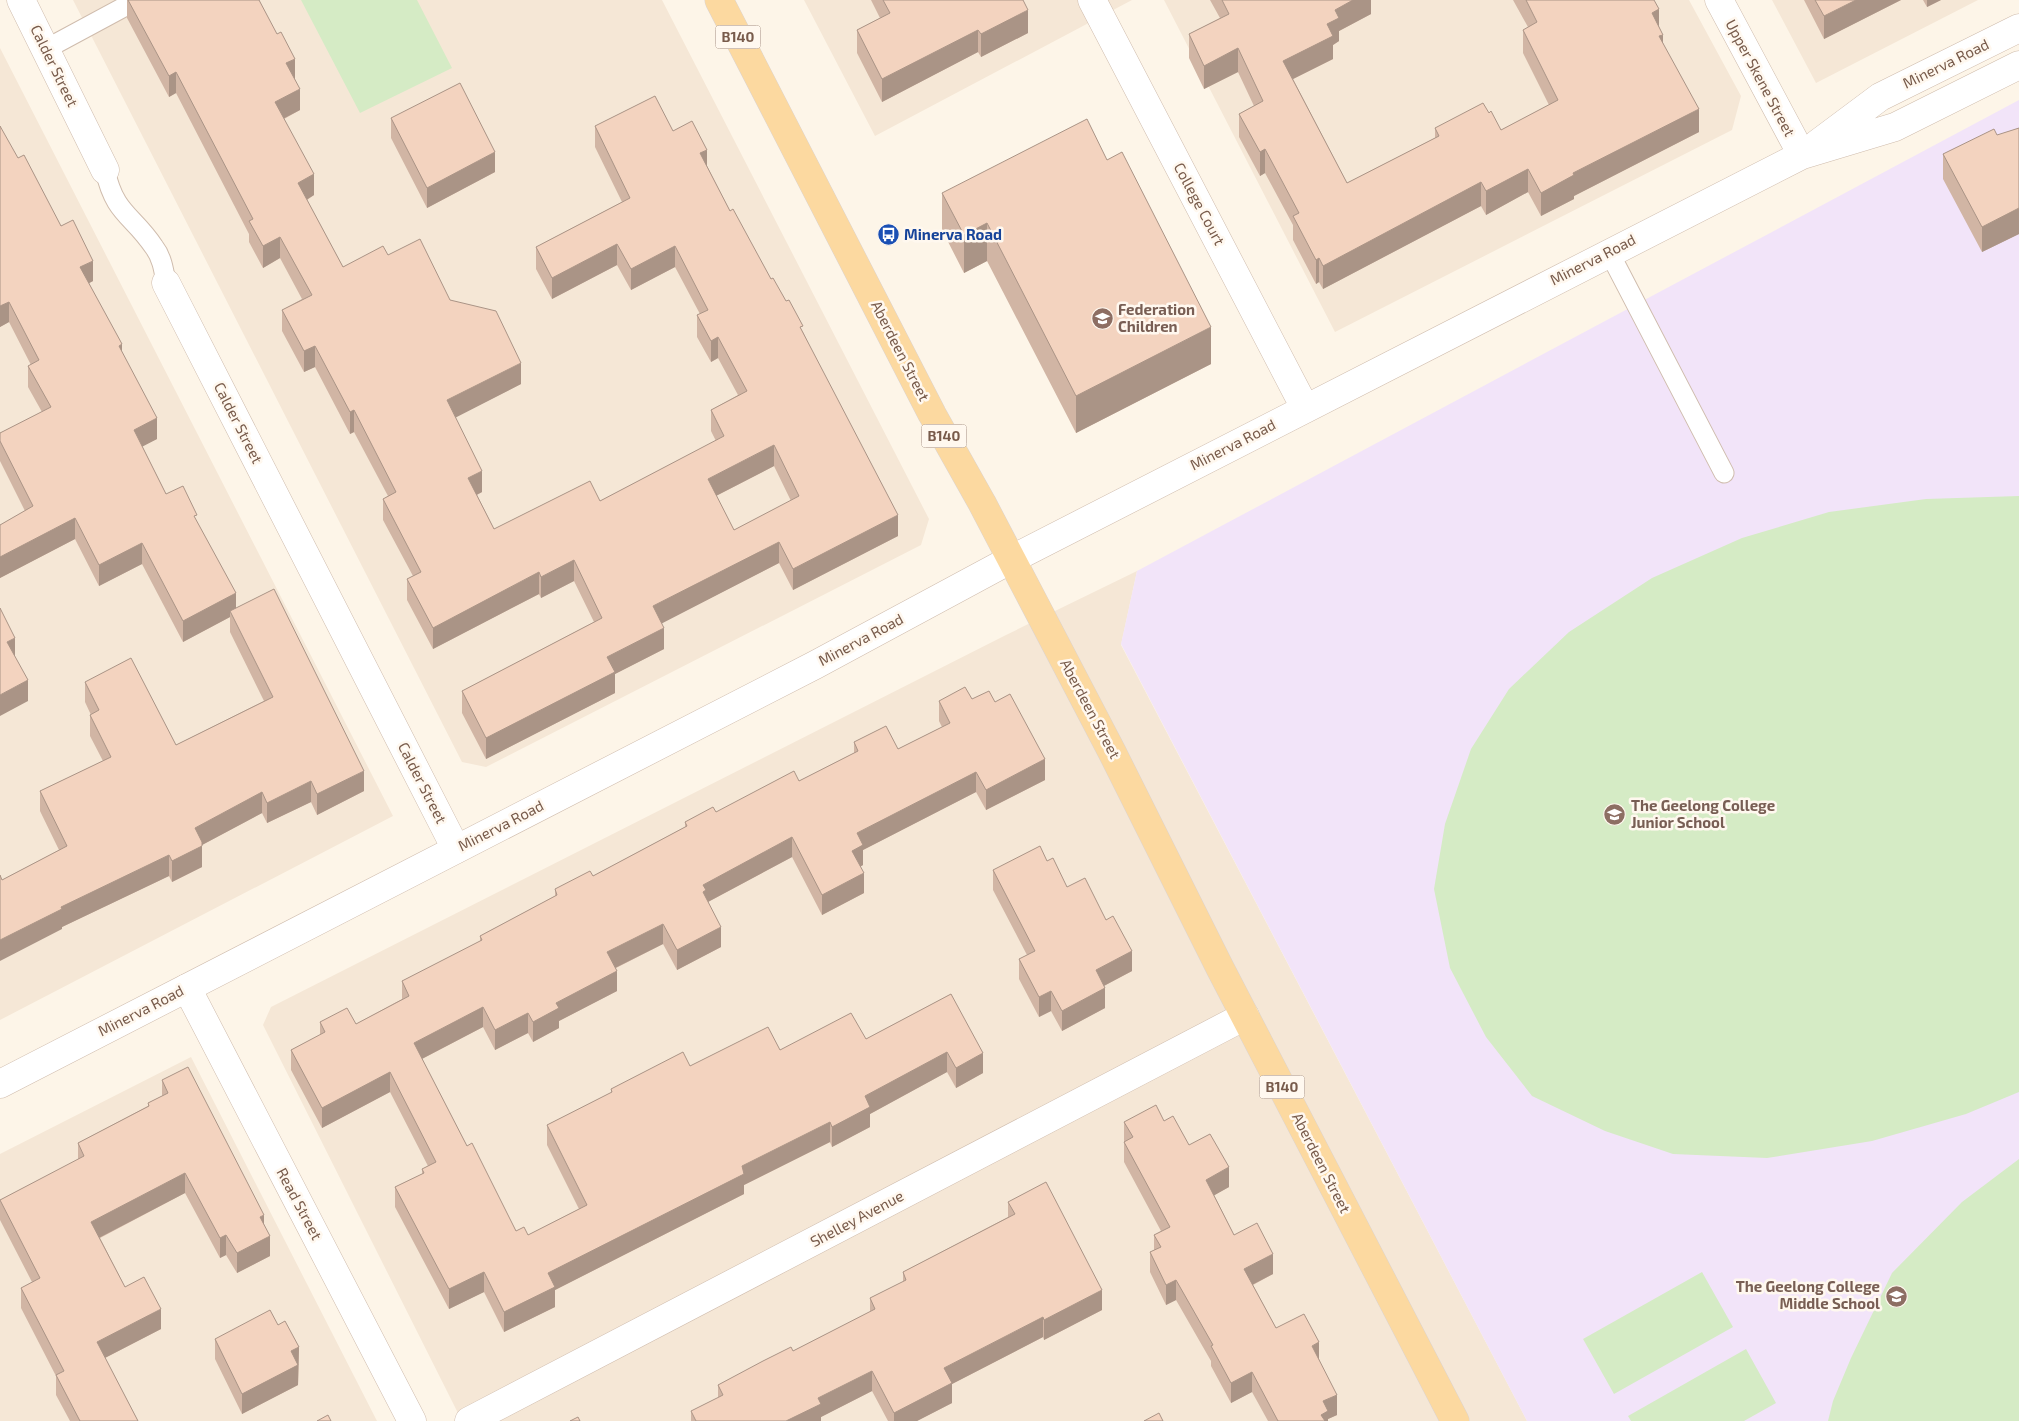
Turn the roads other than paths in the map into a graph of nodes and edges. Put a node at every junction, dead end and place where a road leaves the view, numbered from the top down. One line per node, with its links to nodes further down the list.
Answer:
1 (21, 0): 7 (street, Calder Street)
2 (137, 0): 7 (lane)
3 (719, 0): 15 (main road, Aberdeen Street / B140)
4 (1092, 0): 13 (street, College Court)
5 (1719, 0): 9 (street, Upper Skene Street)
6 (2019, 28): 9 (street, Minerva Road)
7 (46, 49): 10 (street, Calder Street)
8 (2019, 66): 9 (street, Minerva Road)
9 (1802, 155): 11 (street, Minerva Road)
10 (105, 170): 12 (lane, Calder Street)
11 (1609, 252): 13 (street, Minerva Road); 14 (lane)
12 (166, 284): 16 (street, Calder Street)
13 (1305, 408): 15 (street, Minerva Road)
14 (1724, 473)
15 (1010, 560): 16 (street, Minerva Road); 18 (main road, Aberdeen Street / B140)
16 (456, 849): 17 (street, Minerva Road)
17 (187, 988): 19 (street, Minerva Road); 20 (street, Read Street)
18 (1245, 1016): 21 (street, Shelley Avenue); 22 (main road, Aberdeen Street / B140)
19 (0, 1084)
20 (412, 1421)
21 (469, 1421)
22 (1455, 1421)

